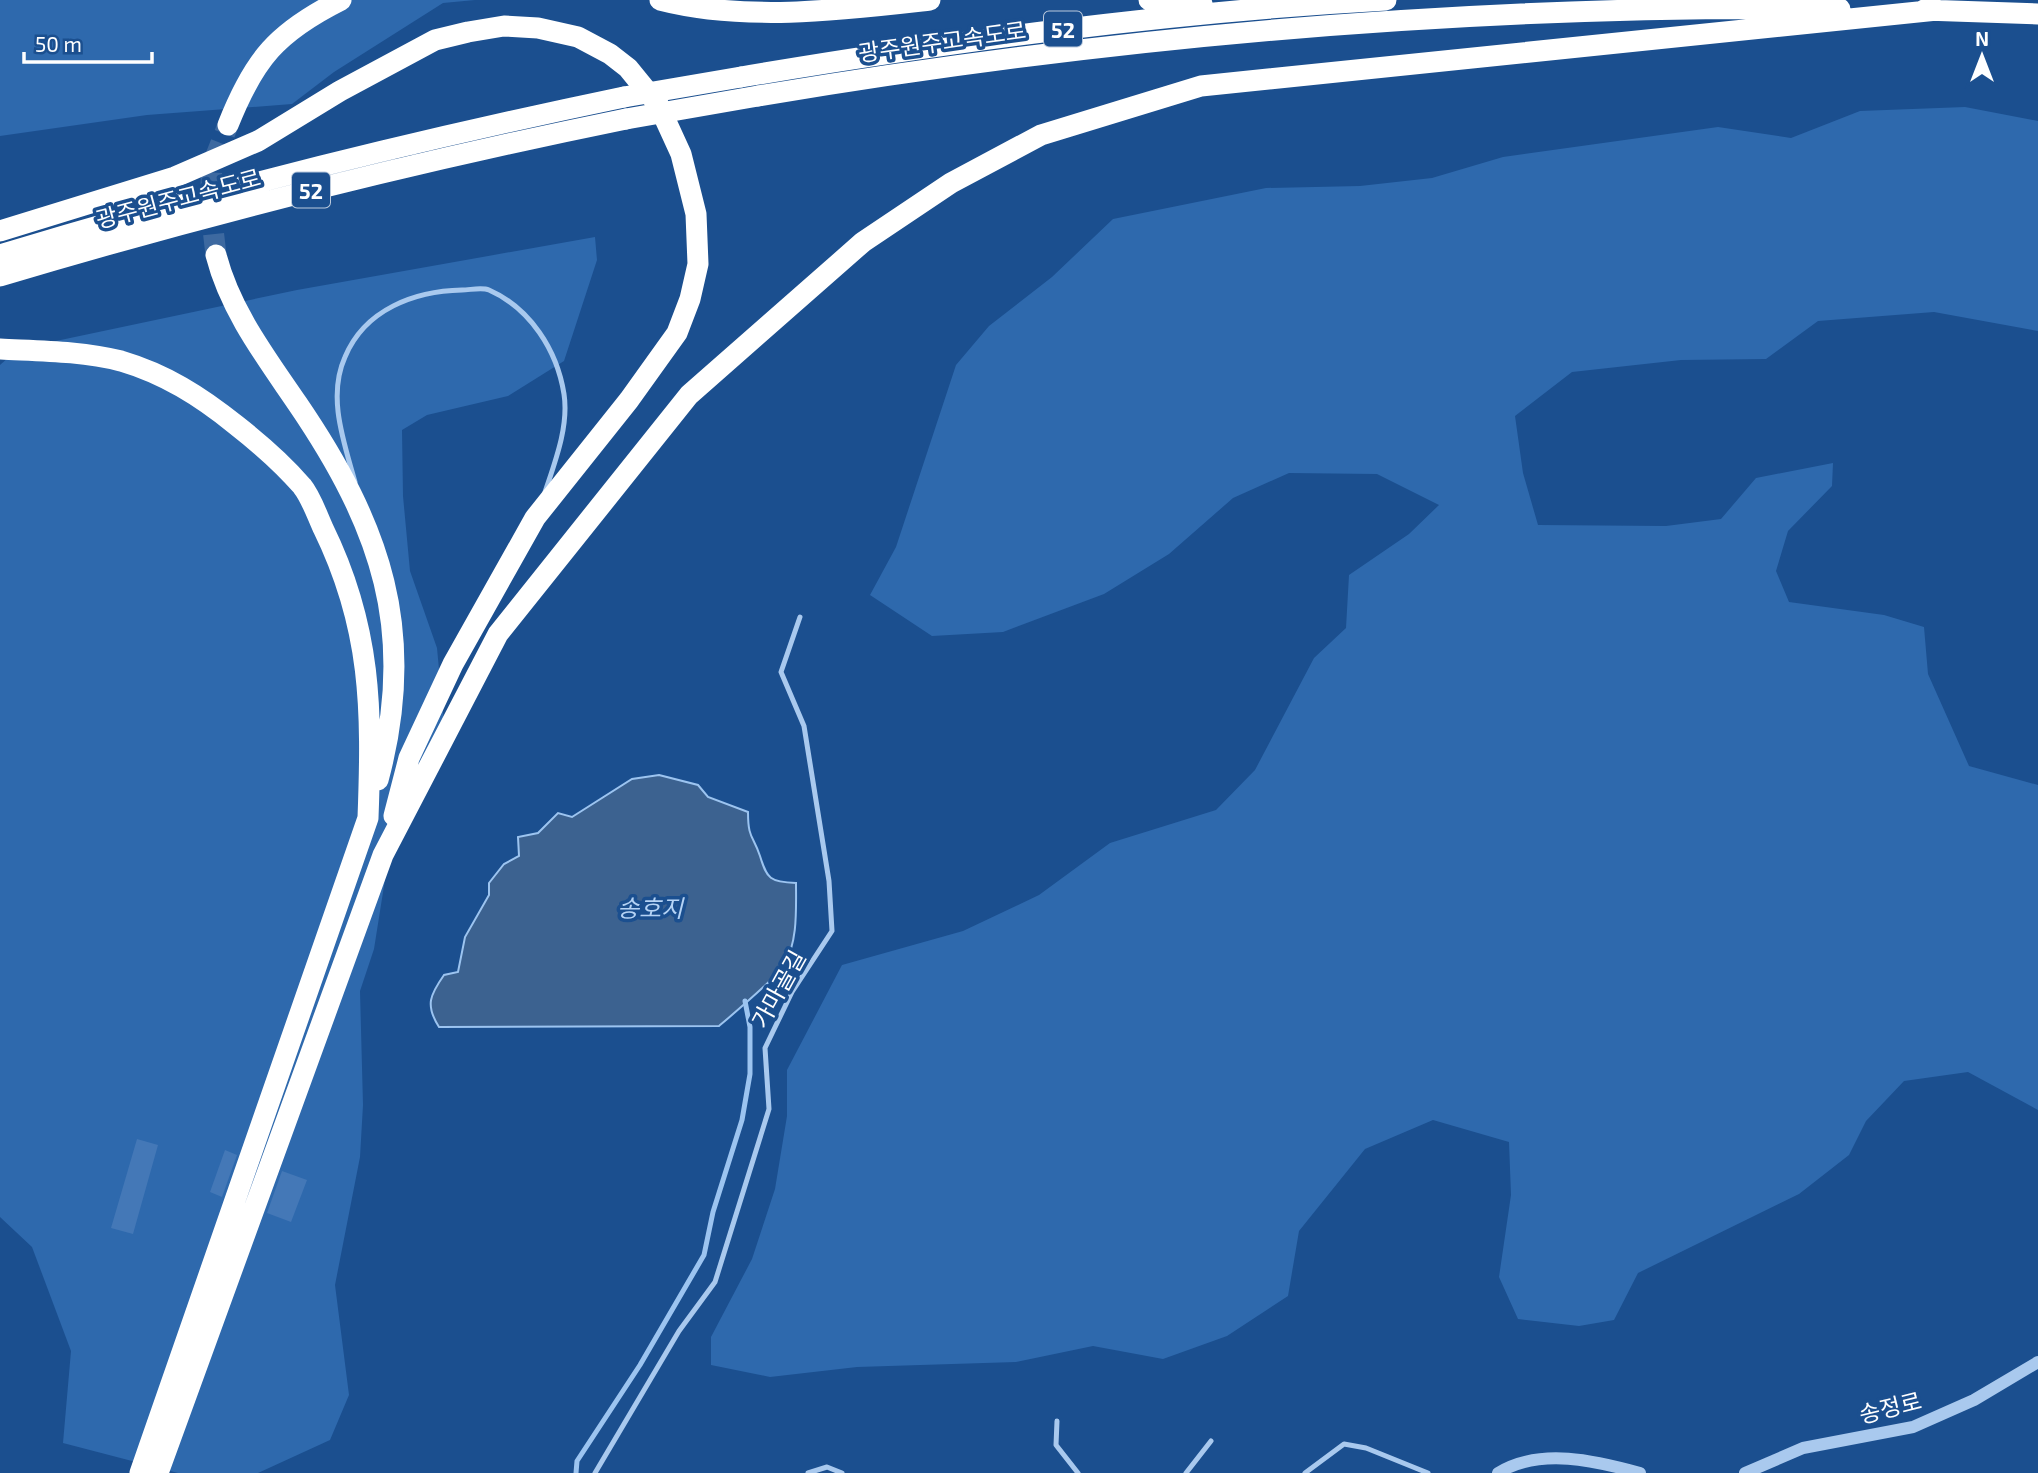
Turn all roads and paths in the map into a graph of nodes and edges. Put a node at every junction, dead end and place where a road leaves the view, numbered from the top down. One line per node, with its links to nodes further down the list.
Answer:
1 (341, 0): 10 (highway)
2 (660, 0): 3 (highway)
3 (930, 0)
4 (1149, 0): 6 (highway)
5 (1386, 0): 6 (highway, 광주원주고속도로 / 52)
6 (1259, 9): 9 (highway, 광주원주고속도로 / 52, bridge)
7 (1937, 10): 8 (highway, 광주원주고속도로 / 52); 9 (highway, 광주원주고속도로 / 52, bridge); 20 (highway)
8 (2038, 14)
9 (625, 108): 12 (highway, 광주원주고속도로 / 52); 14 (highway, 광주원주고속도로 / 52)
10 (228, 125)
11 (0, 231): 16 (highway)
12 (0, 255)
13 (216, 255): 17 (highway)
14 (0, 276)
15 (0, 349): 19 (highway)
16 (535, 518): 17 (lane); 20 (highway)
17 (365, 519): 19 (highway)
18 (800, 617): 26 (lane, 가마골길)
19 (368, 818): 24 (highway)
20 (383, 855): 25 (highway)
21 (2038, 1362): 35 (street, 송정로)
22 (1057, 1421): 29 (lane)
23 (1211, 1441): 30 (lane)
24 (140, 1473)
25 (158, 1473)
26 (595, 1473)
27 (808, 1473): 28 (lane)
28 (842, 1473)
29 (1078, 1473)
30 (1186, 1473)
31 (1305, 1473): 32 (lane)
32 (1428, 1473)
33 (1498, 1473): 34 (street)
34 (1640, 1473)
35 (1745, 1473)

